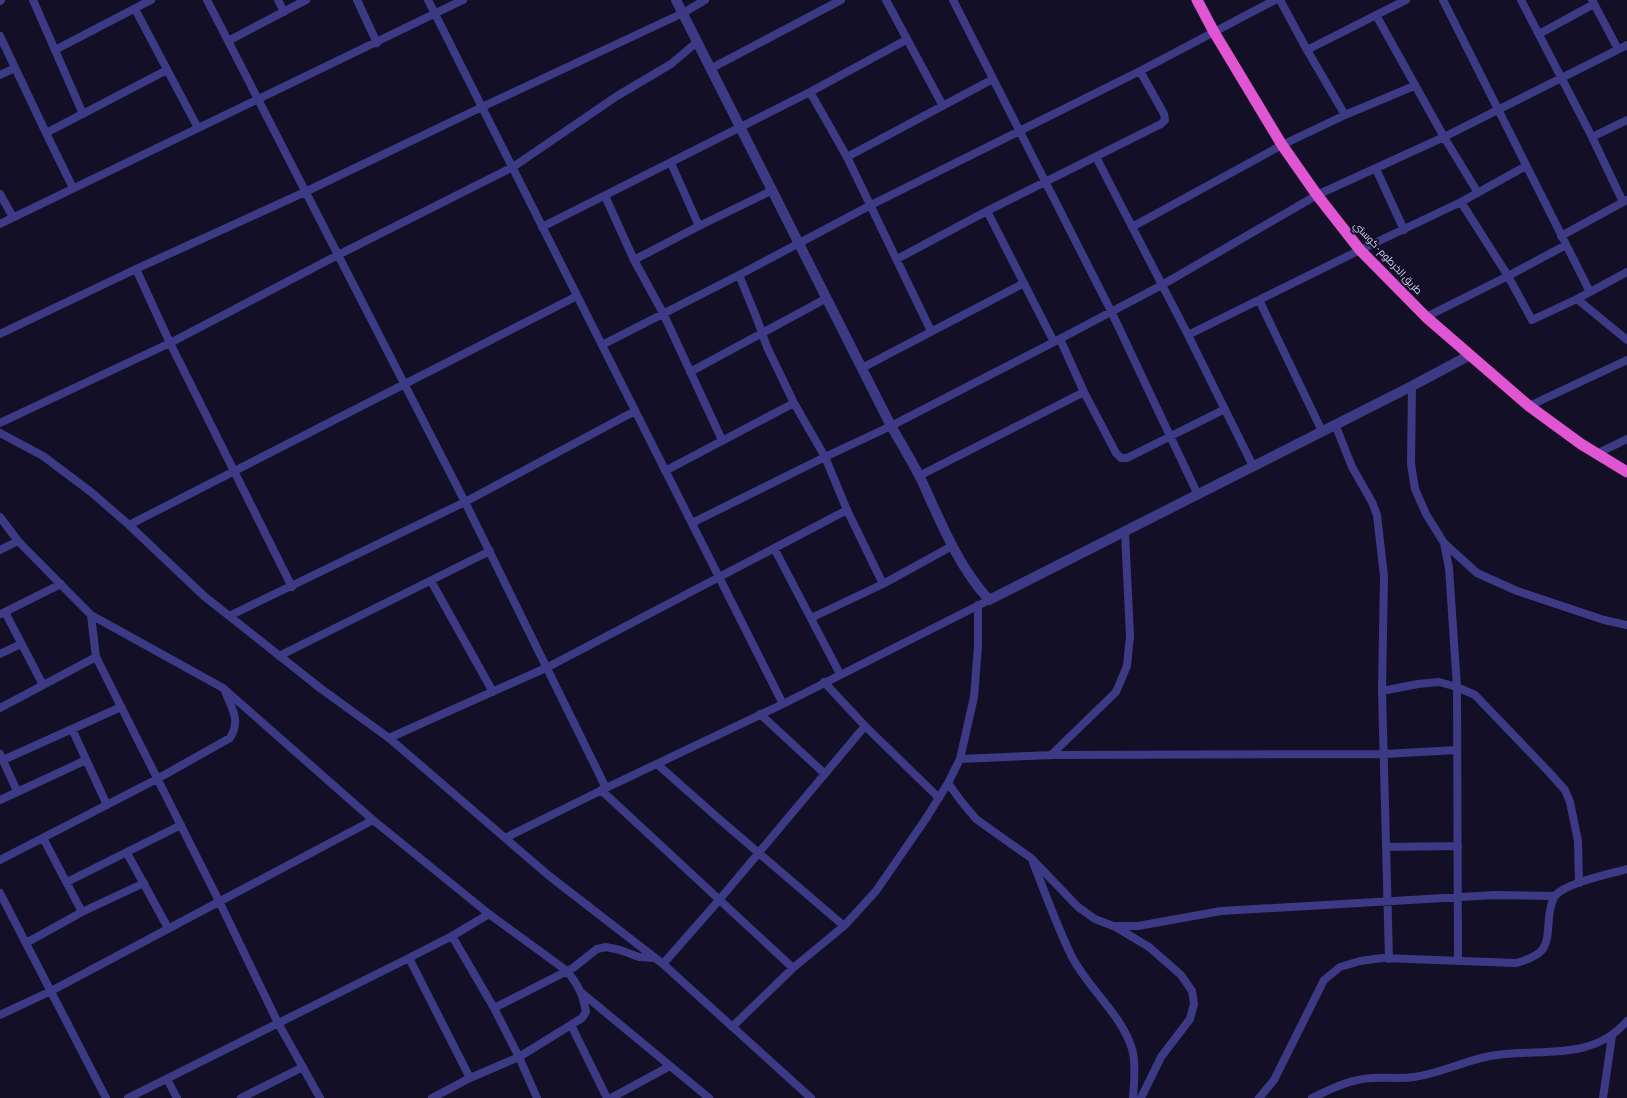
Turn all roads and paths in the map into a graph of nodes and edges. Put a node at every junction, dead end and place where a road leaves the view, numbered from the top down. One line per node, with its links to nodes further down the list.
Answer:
1 (33, 0): 35 (street)
2 (151, 0): 21 (street)
3 (207, 0): 30 (street)
4 (278, 0): 22 (street)
5 (306, 0): 22 (street)
6 (357, 0): 32 (street)
7 (428, 0): 24 (street)
8 (463, 0): 24 (street)
9 (676, 0): 23 (street)
10 (705, 0): 23 (street)
11 (842, 0): 38 (street)
12 (886, 0): 29 (street)
13 (953, 0): 43 (street)
14 (1197, 0): 26 (highway, طريق الخرطوم - كوستي)
15 (1275, 0): 26 (street)
16 (1280, 0): 36 (street)
17 (1406, 0): 25 (street)
18 (1442, 0): 49 (street)
19 (1521, 0): 27 (street)
20 (1593, 2): 27 (street); 34 (street)
21 (135, 8): 35 (street); 39 (street)
22 (284, 12): 30 (street)
23 (683, 13): 31 (street); 48 (street)
24 (435, 14): 32 (street); 48 (street)
25 (1376, 15): 36 (street); 44 (street)
26 (1214, 32): 40 (street); 59 (highway, طريق الخرطوم - كوستي)
27 (1539, 34): 42 (street)
28 (0, 36): 37 (street)
29 (906, 40): 45 (street); 47 (street)
30 (228, 41): 46 (street)
31 (697, 42): 38 (street); 64 (street)
32 (378, 43): 46 (street)
33 (1627, 45): 34 (street)
34 (1618, 49): 42 (street)
35 (55, 50): 50 (street)
36 (1307, 50): 51 (street)
37 (15, 68): 41 (street); 56 (street)
38 (710, 69): 53 (street)
39 (167, 70): 50 (street); 54 (street)
40 (1140, 71): 55 (street); 61 (street)
41 (0, 75)
42 (1561, 77): 49 (street); 57 (street)
43 (993, 79): 47 (street); 55 (street)
44 (1414, 86): 51 (street); 58 (street)
45 (810, 92): 53 (street); 60 (street)
46 (257, 100): 54 (street); 69 (street)
47 (943, 106): 60 (street)
48 (482, 107): 64 (street); 69 (street)
49 (1497, 109): 58 (street); 63 (street)
50 (83, 114): 56 (street)
51 (1344, 115): 59 (street)
52 (1627, 120): 57 (street)
53 (739, 127): 62 (street); 68 (street)
54 (198, 128): 67 (street)
55 (1019, 131): 66 (street); 76 (street)
56 (46, 133): 67 (street)
57 (1592, 137): 75 (street)
58 (1444, 138): 65 (street); 70 (street)
59 (1282, 145): 72 (highway, طريق الخرطوم - كوستي); 82 (street)
60 (847, 157): 76 (street)
61 (1096, 157): 66 (street); 82 (street)
62 (671, 163): 73 (street); 80 (street)
63 (1526, 166): 70 (street); 84 (street)
64 (512, 168): 81 (street); 88 (street)
65 (1376, 169): 72 (street); 83 (street)
66 (1045, 182): 77 (street); 102 (street)
67 (73, 188): 78 (street)
68 (773, 190): 80 (street); 85 (street)
69 (305, 192): 88 (street); 91 (street)
70 (1478, 193): 74 (street)
71 (0, 194): 78 (street)
72 (1317, 195): 87 (highway, طريق الخرطوم - كوستي); 96 (street)
73 (605, 196): 81 (street); 90 (street)
74 (1461, 202): 83 (street); 94 (street)
75 (1625, 202): 84 (street)
76 (871, 205): 85 (street); 89 (street)
77 (987, 211): 89 (street); 95 (street)
78 (13, 218): 79 (street)
79 (0, 224)
80 (699, 226): 90 (street)
81 (542, 227): 98 (street)
82 (1132, 227): 96 (street)
83 (1404, 230): 87 (street)
84 (1561, 236): 86 (street)
85 (798, 243): 93 (street); 99 (street)
86 (1566, 245): 94 (street); 97 (street)
87 (1360, 250): 101 (street); 104 (highway, طريق الخرطوم - كوستي)
88 (338, 255): 111 (street); 117 (street)
89 (897, 259): 105 (street)
90 (634, 260): 103 (street)
91 (136, 269): 107 (street); 111 (street)
92 (1627, 272): 97 (street)
93 (739, 275): 103 (street); 106 (street)
94 (1508, 276): 100 (street); 104 (street)
95 (1024, 283): 105 (street); 109 (street)
96 (1162, 285): 102 (street); 108 (street)
97 (1590, 292): 100 (street)
98 (577, 296): 112 (street); 117 (street)
99 (827, 298): 106 (street); 115 (street)
100 (1577, 299): 110 (street)
101 (1258, 300): 108 (street); 127 (street)
102 (1111, 311): 109 (street); 129 (street)
103 (663, 313): 112 (street); 116 (street)
104 (1426, 317): 113 (highway, طريق الخرطوم - كوستي)
105 (931, 331): 115 (street)
106 (762, 333): 116 (street); 120 (street)
107 (0, 334)
108 (1188, 335): 122 (street)
109 (1057, 340): 119 (street); 126 (street)
110 (1627, 340)
111 (170, 343): 124 (street); 136 (street)
112 (602, 345): 123 (street)
113 (1470, 354): 118 (street); 121 (highway, طريق الخرطوم - كوستي)
114 (1627, 360): 121 (street)
115 (862, 368): 126 (street)
116 (690, 372): 131 (street)
117 (404, 383): 136 (street); 140 (street)
118 (1412, 386): 125 (street); 147 (street)
119 (1084, 392): 129 (street); 138 (street)
120 (794, 403): 131 (street); 133 (street)
121 (1529, 406): 132 (highway, طريق الخرطوم - كوستي)
122 (1225, 409): 129 (street); 134 (street)
123 (635, 411): 135 (street); 140 (street)
124 (0, 423)
125 (1335, 424): 127 (street); 174 (street)
126 (891, 426): 133 (street); 138 (street)
127 (1322, 431): 134 (street)
128 (0, 433): 144 (street)
129 (1171, 437): 139 (street)
130 (1627, 439): 132 (street)
131 (722, 440): 135 (street)
132 (1596, 454): 137 (highway, طريق الخرطوم - كوستي)
133 (825, 457): 141 (street); 143 (street)
134 (1253, 466): 139 (street)
135 (665, 471): 143 (street)
136 (234, 472): 144 (street); 156 (street)
137 (1627, 472)
138 (919, 476): 148 (street)
139 (1198, 495): 145 (street)
140 (465, 502): 151 (street); 156 (street)
141 (847, 510): 149 (street); 155 (street)
142 (0, 517): 146 (street)
143 (692, 523): 152 (street)
144 (129, 525): 161 (street)
145 (1125, 532): 157 (street); 185 (street)
146 (18, 541): 150 (street); 154 (street)
147 (1444, 543): 163 (street); 172 (street)
148 (952, 546): 155 (street); 157 (street)
149 (774, 548): 152 (street); 162 (street)
150 (0, 550)
151 (490, 551): 153 (street); 168 (street)
152 (719, 578): 168 (street); 176 (street)
153 (431, 581): 166 (street); 175 (street)
154 (61, 584): 159 (street); 160 (street)
155 (883, 584): 162 (street)
156 (292, 587): 161 (street)
157 (989, 600): 158 (street)
158 (978, 605): 169 (street); 187 (street)
159 (2, 613): 164 (street)
160 (91, 615): 167 (street); 173 (street)
161 (229, 616): 166 (street)
162 (811, 618): 169 (street)
163 (1627, 625)
164 (21, 644): 165 (street); 171 (street)
165 (0, 654)
166 (279, 656): 182 (street)
167 (96, 657): 171 (street); 177 (street)
168 (548, 667): 175 (street); 193 (street)
169 (840, 674): 170 (street)
170 (824, 682): 176 (street); 180 (street)
171 (43, 685): 178 (street)
172 (1457, 687): 174 (street); 183 (street); 211 (street)
173 (223, 688): 191 (street); 198 (street)
174 (1382, 691): 184 (street)
175 (492, 692): 182 (street)
176 (783, 704): 179 (street)
177 (121, 707): 181 (street); 191 (street)
178 (0, 708)
179 (760, 714): 189 (street); 190 (street)
180 (865, 726): 190 (street); 195 (street)
181 (72, 729): 186 (street); 188 (street)
182 (389, 738): 201 (street)
183 (1457, 750): 184 (street); 202 (street)
184 (1384, 754): 185 (street); 203 (street)
185 (1051, 755): 187 (street)
186 (1, 757): 194 (street)
187 (960, 759): 192 (street)
188 (86, 760): 194 (street); 197 (street)
189 (657, 764): 193 (street); 205 (street)
190 (826, 774): 205 (street)
191 (157, 779): 197 (street); 199 (street)
192 (948, 783): 195 (street); 206 (street)
193 (603, 789): 201 (street); 215 (street)
194 (17, 791): 196 (street)
195 (939, 798): 220 (street)
196 (0, 800)
197 (107, 805): 200 (street)
198 (373, 820): 216 (street); 219 (street)
199 (180, 825): 204 (street); 216 (street)
200 (43, 838): 207 (street); 209 (street)
201 (505, 838): 226 (street)
202 (1458, 846): 203 (street); 214 (street)
203 (1386, 847): 217 (street)
204 (127, 853): 209 (street); 210 (street)
205 (759, 853): 215 (street); 220 (street)
206 (1031, 858): 221 (street); 259 (street)
207 (0, 860)
208 (1627, 869): 211 (street)
209 (67, 882): 218 (street)
210 (144, 883): 218 (street); 222 (street)
211 (1579, 883): 213 (street)
212 (0, 893): 224 (street)
213 (1555, 896): 214 (street); 228 (street)
214 (1458, 898): 217 (street); 228 (street)
215 (720, 899): 229 (street); 230 (street)
216 (219, 901): 222 (street); 237 (street)
217 (1387, 902): 221 (street); 227 (street)
218 (82, 912): 224 (street)
219 (489, 914): 223 (street); 231 (street)
220 (844, 926): 230 (street)
221 (1113, 926): 260 (street)
222 (168, 928): 232 (street)
223 (452, 936): 225 (street); 234 (street)
224 (26, 943): 232 (street)
225 (409, 958): 237 (street); 244 (street)
226 (655, 958): 229 (street); 231 (street)
227 (1389, 959): 228 (street); 261 (street)
228 (1458, 961)
229 (663, 964): 239 (street)
230 (793, 968): 239 (street)
231 (568, 971): 233 (street); 234 (street)
232 (51, 991): 235 (street); 249 (street)
233 (582, 993): 238 (street); 242 (street)
234 (494, 1008): 241 (street)
235 (0, 1015)
236 (1627, 1021): 240 (street)
237 (278, 1023): 243 (street); 245 (street)
238 (571, 1024): 241 (street); 255 (street)
239 (732, 1027): 258 (street)
240 (1612, 1036): 248 (street); 262 (street)
241 (519, 1057): 244 (street); 247 (street)
242 (670, 1066): 256 (street); 257 (street)
243 (302, 1067): 246 (street); 253 (street)
244 (470, 1078): 254 (street)
245 (167, 1079): 250 (street); 251 (street)
246 (252, 1095): 252 (street)
247 (535, 1097)
248 (1315, 1097)
249 (106, 1098)
250 (128, 1098)
251 (177, 1098)
252 (241, 1098)
253 (320, 1098)
254 (432, 1098)
255 (607, 1098)
256 (611, 1098)
257 (709, 1098)
258 (811, 1098)
259 (1132, 1098)
260 (1141, 1098)
261 (1259, 1098)
262 (1603, 1098)

